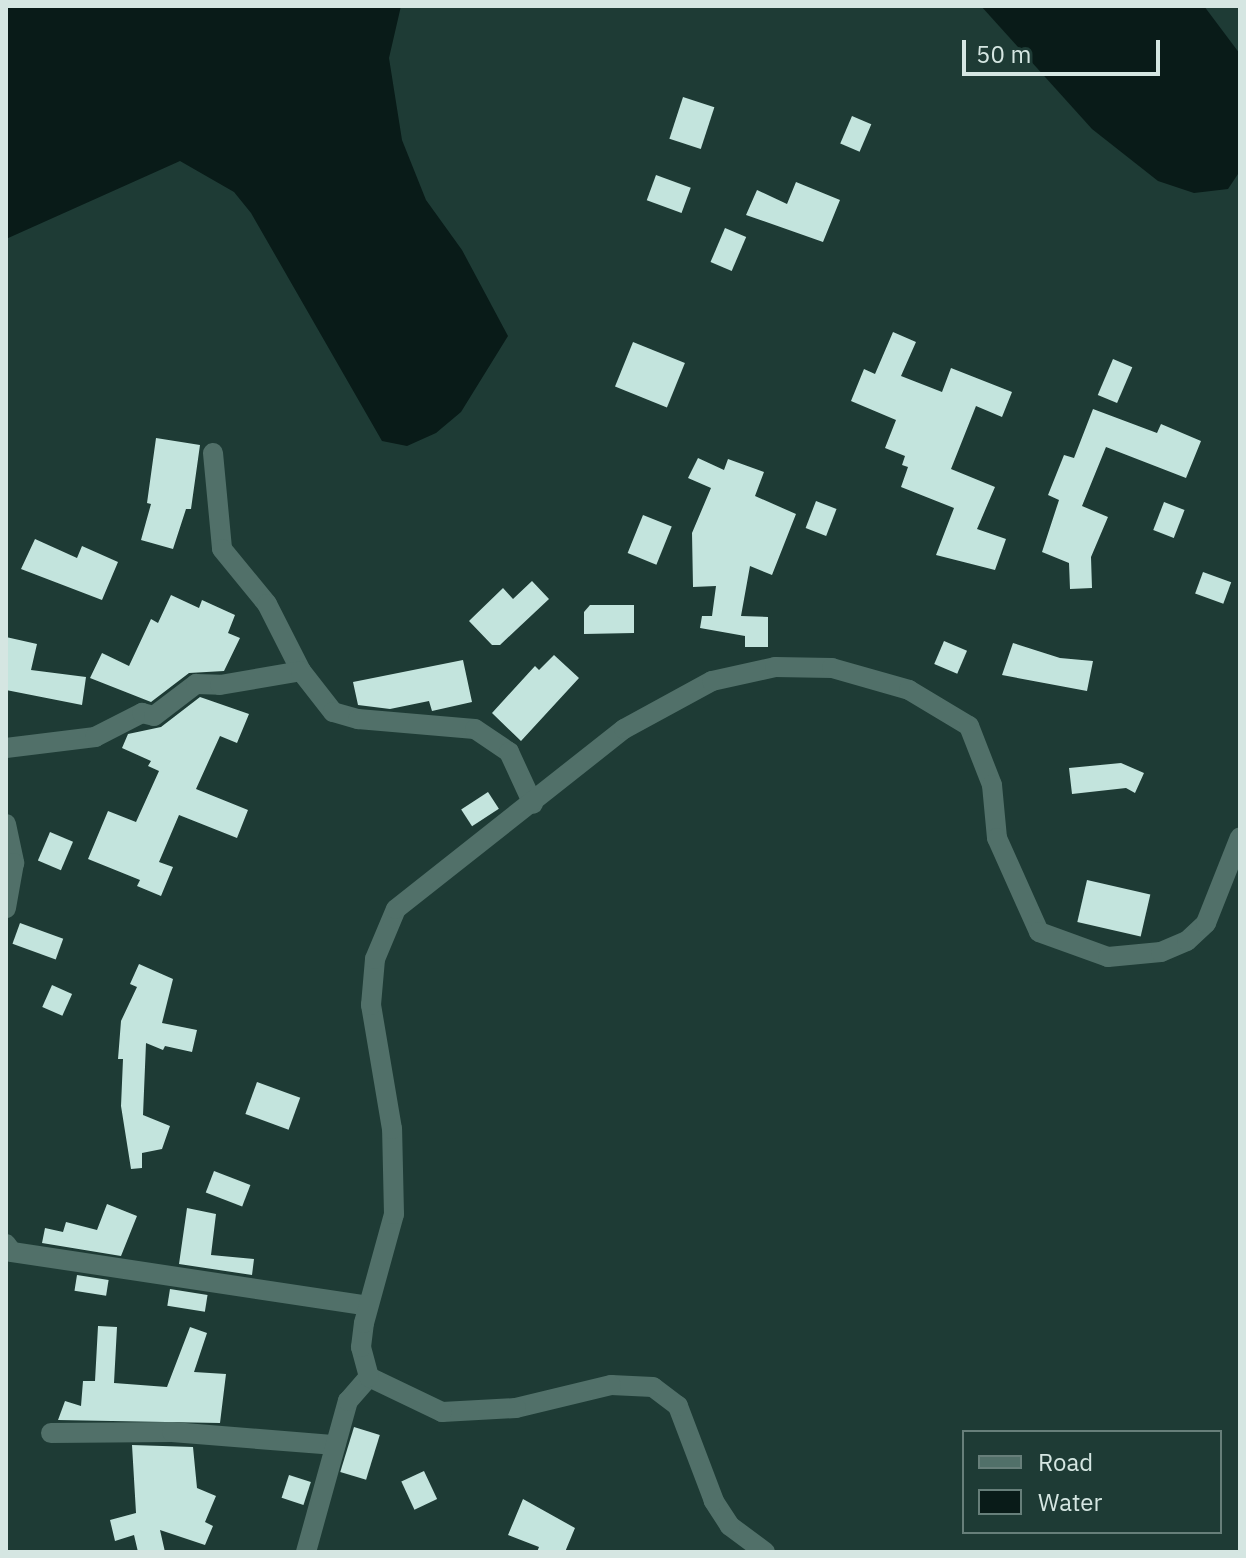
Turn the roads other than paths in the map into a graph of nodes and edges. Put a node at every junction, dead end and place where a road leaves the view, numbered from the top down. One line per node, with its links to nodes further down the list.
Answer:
1 (213, 453): 2 (street)
2 (301, 671): 3 (street); 4 (street)
3 (6, 748)
4 (533, 804): 6 (street); 9 (street)
5 (6, 824): 7 (street)
6 (1240, 837)
7 (6, 908)
8 (6, 1244): 9 (street)
9 (367, 1306): 10 (street)
10 (369, 1377): 12 (street); 14 (street)
11 (51, 1433): 12 (street)
12 (335, 1445): 13 (street)
13 (306, 1552)
14 (765, 1552)

